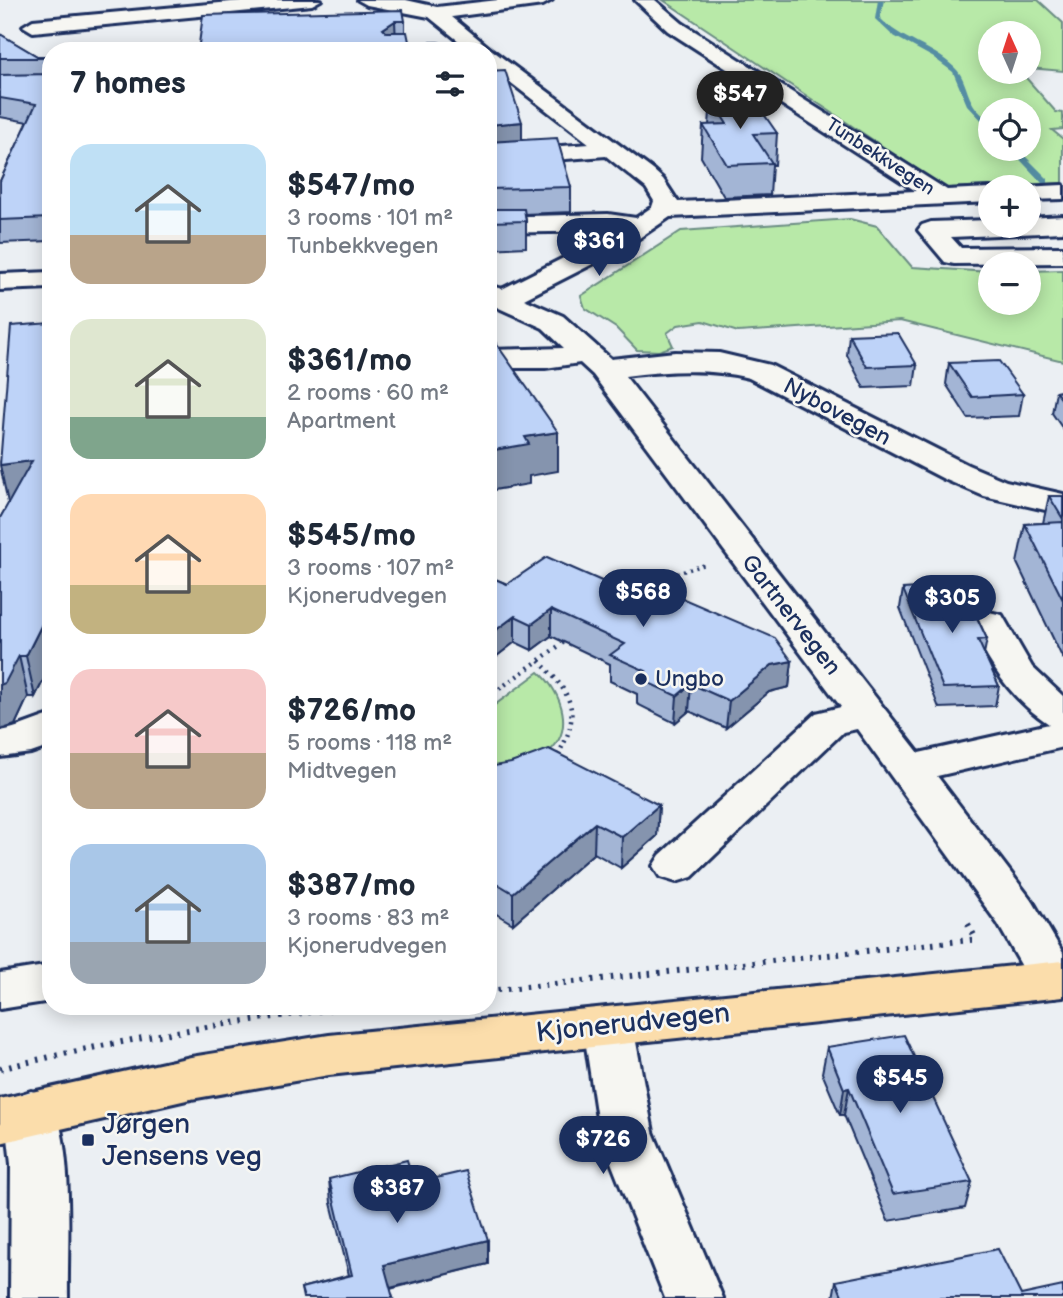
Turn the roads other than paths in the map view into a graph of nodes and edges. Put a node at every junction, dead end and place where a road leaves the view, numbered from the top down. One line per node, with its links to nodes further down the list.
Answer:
1 (312, 0): 6 (street)
2 (367, 0): 5 (street)
3 (543, 0): 5 (street)
4 (644, 0): 14 (street, Tunbekkvegen)
5 (436, 13): 7 (street)
6 (33, 26)
7 (472, 42)
8 (497, 62): 9 (street)
9 (612, 149): 10 (street); 15 (street)
10 (497, 157)
11 (1063, 192): 12 (street)
12 (1041, 193)
13 (978, 196): 14 (street, Tunbekkvegen)
14 (942, 197): 15 (street, Tunbekkvegen)
15 (664, 210): 18 (street)
16 (1063, 224): 19 (street)
17 (497, 225): 18 (street)
18 (643, 226): 22 (street)
19 (1063, 255)
20 (42, 280): 21 (street)
21 (0, 282)
22 (497, 296)
23 (497, 296): 25 (street, Gartnervegen)
24 (497, 359): 25 (street, Nybovegen)
25 (596, 361): 26 (street, Nybovegen); 28 (street, Gartnervegen)
26 (1063, 504)
27 (989, 623): 29 (street)
28 (869, 714): 33 (street, Gartnervegen); 34 (street)
29 (1063, 715)
30 (42, 733): 32 (street)
31 (1063, 734): 33 (street)
32 (0, 744)
33 (909, 769): 35 (street, Gartnervegen)
34 (676, 866)
35 (1059, 979): 38 (main road, Kjonerudvegen)
36 (42, 984): 37 (street)
37 (0, 991)
38 (608, 1026): 39 (main road, Kjonerudvegen); 41 (street)
39 (16, 1117): 40 (street)
40 (40, 1298)
41 (694, 1298)

